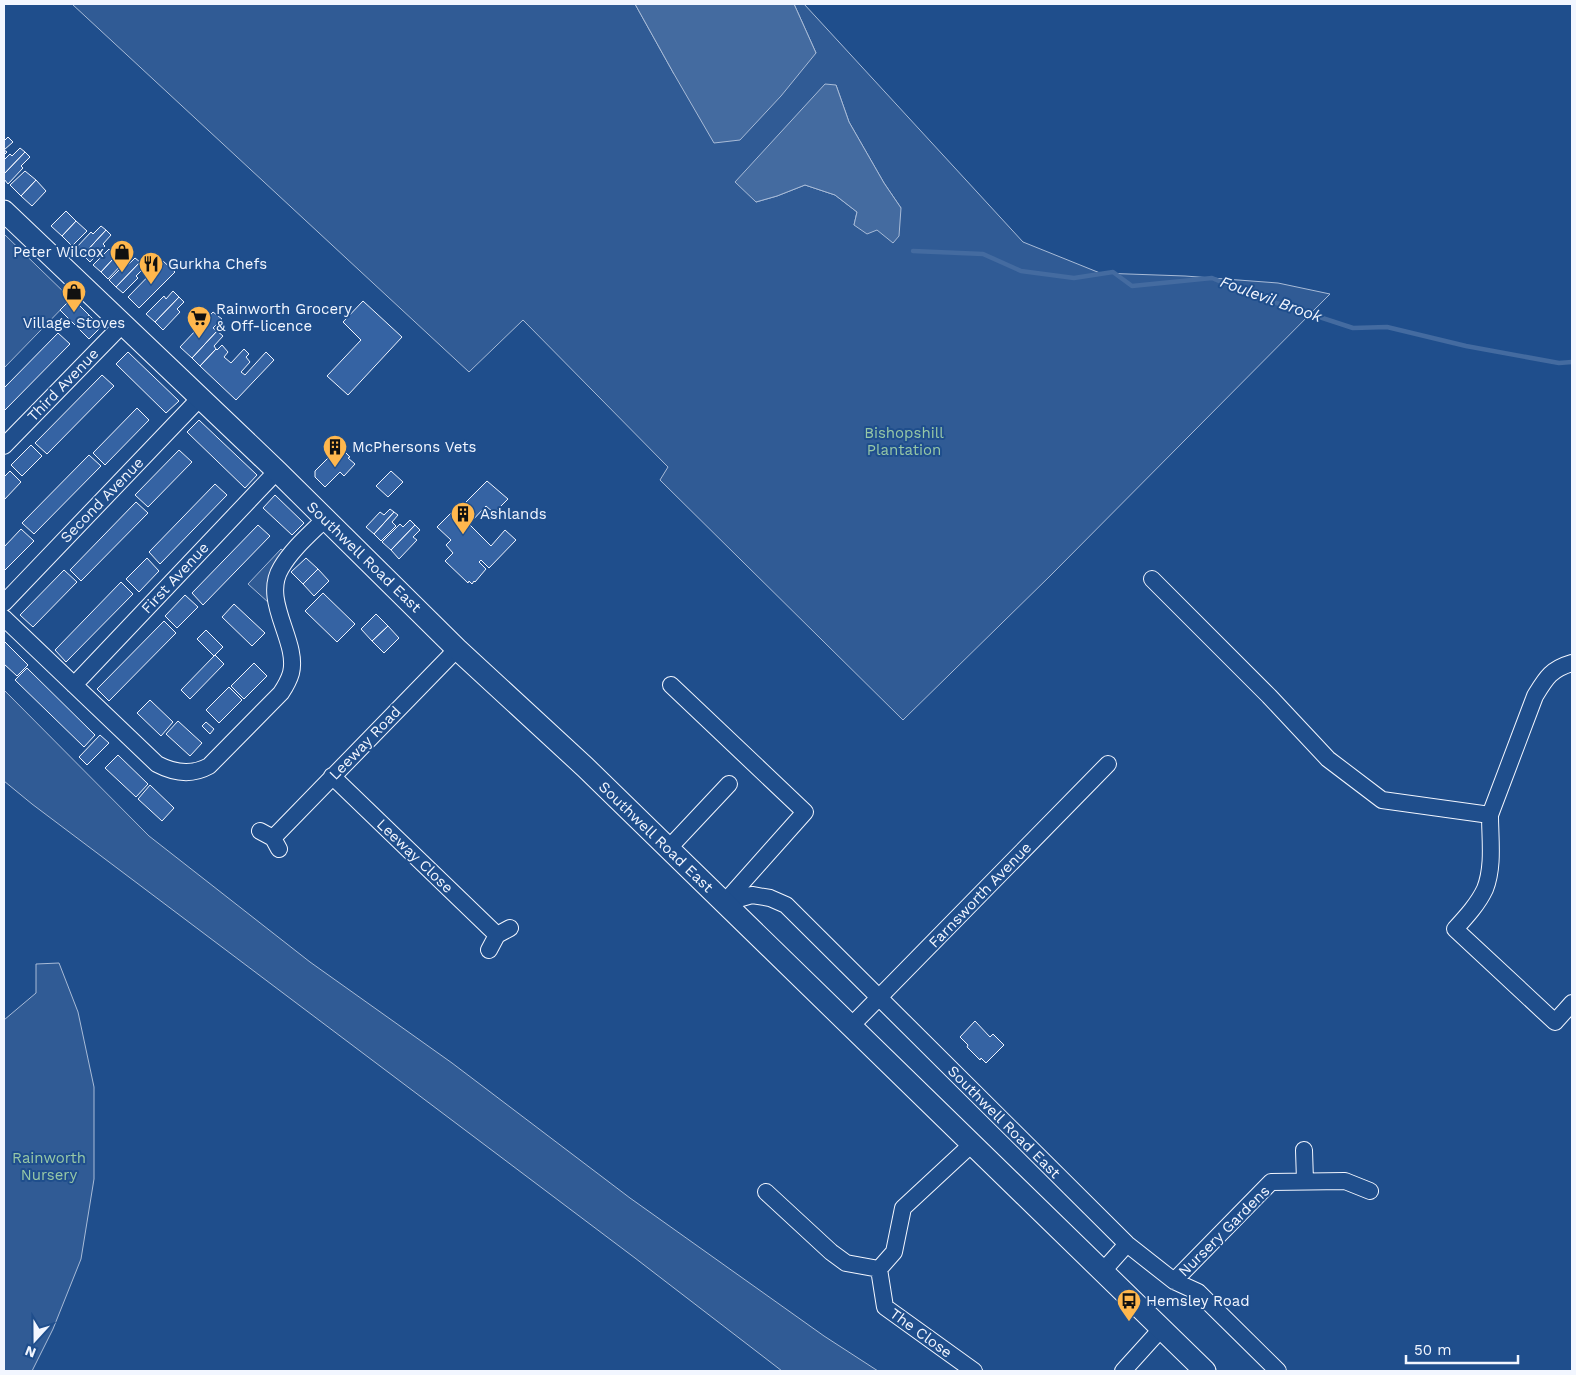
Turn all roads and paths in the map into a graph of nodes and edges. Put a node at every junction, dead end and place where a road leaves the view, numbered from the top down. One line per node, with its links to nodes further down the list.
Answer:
1 (4, 211): 2 (main road, Southwell Road East)
2 (123, 324): 3 (main road, Southwell Road East); 4 (street, Third Avenue)
3 (200, 398): 5 (main road, Southwell Road East); 8 (street, Second Avenue)
4 (4, 446)
5 (277, 471): 6 (main road, Southwell Road East); 12 (street, First Avenue)
6 (325, 519): 10 (main road, Southwell Road East); 12 (street)
7 (1152, 579): 17 (street)
8 (4, 603)
9 (4, 618): 12 (street)
10 (457, 648): 15 (street, Leeway Road); 19 (main road, Southwell Road East)
11 (1572, 663): 17 (street)
12 (74, 685)
13 (671, 685): 20 (street)
14 (1108, 764): 22 (street, Farnsworth Avenue)
15 (332, 776): 18 (street, Leeway Road); 21 (street, Leeway Close)
16 (729, 784): 19 (street)
17 (1490, 815): 23 (street)
18 (271, 839)
19 (668, 849): 20 (main road, Southwell Road East)
20 (724, 903): 22 (street, Southwell Road East); 24 (main road, Southwell Road East)
21 (489, 950)
22 (879, 998): 24 (street, Farnsworth Avenue); 30 (street, Southwell Road East)
23 (1572, 1003)
24 (852, 1026): 25 (main road, Southwell Road East)
25 (972, 1144): 31 (street); 32 (main road, Southwell Road East)
26 (1304, 1150): 27 (street)
27 (1305, 1181): 28 (street, Nursery Gardens); 33 (street, Nursery Gardens)
28 (1370, 1191)
29 (766, 1192): 31 (street)
30 (1127, 1244): 32 (street); 33 (street, Southwell Road East)
31 (879, 1269): 35 (street, The Close)
32 (1102, 1272): 34 (main road, Southwell Road East)
33 (1174, 1281): 38 (street, Southwell Road East)
34 (1161, 1329): 36 (street); 37 (main road, Southwell Road East)
35 (974, 1371)
36 (1123, 1371)
37 (1205, 1371)
38 (1278, 1371)

